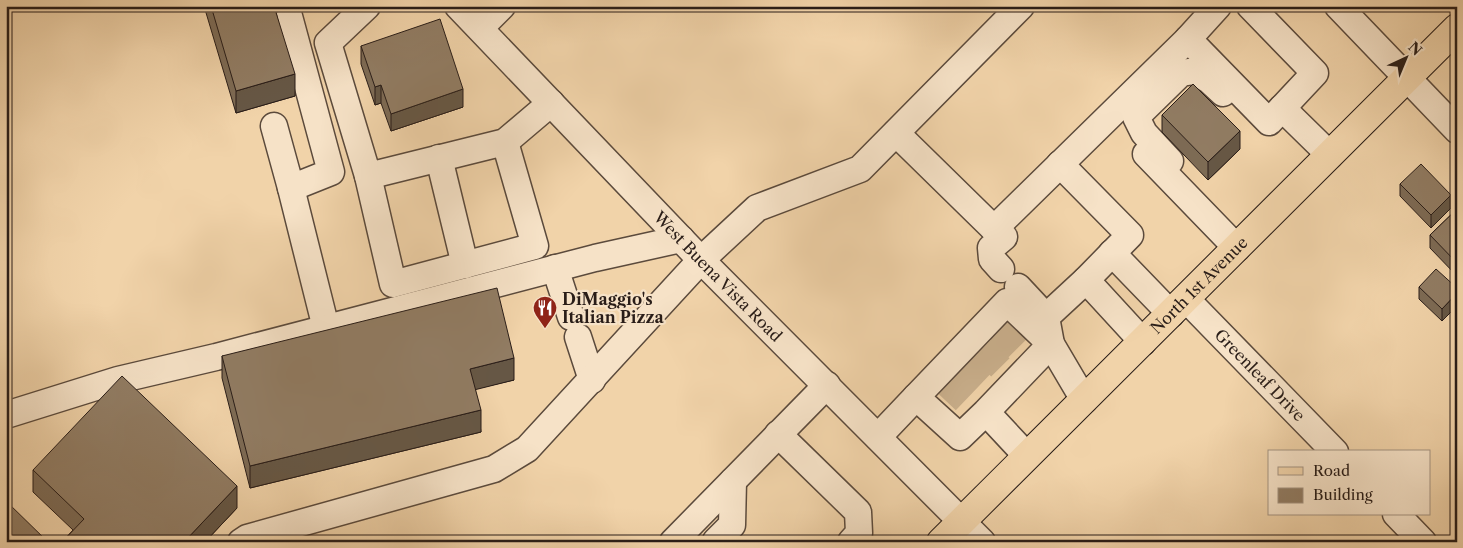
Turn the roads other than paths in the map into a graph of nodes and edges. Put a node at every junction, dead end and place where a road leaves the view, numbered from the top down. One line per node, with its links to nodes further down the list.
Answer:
1 (367, 6): 24 (street)
2 (458, 6): 9 (street, West Buena Vista Road)
3 (502, 6): 9 (street)
4 (1021, 6): 19 (street)
5 (1218, 6): 11 (street)
6 (1250, 6): 15 (street)
7 (1338, 6): 12 (street)
8 (292, 10): 25 (street)
9 (480, 28): 13 (street, West Buena Vista Road)
10 (1457, 28): 12 (main road, North 1st Avenue)
11 (1188, 39): 14 (street); 16 (street)
12 (1407, 78): 18 (street); 21 (main road, North 1st Avenue)
13 (551, 103): 20 (street); 28 (street, West Buena Vista Road)
14 (1255, 107): 15 (street); 26 (street)
15 (1282, 108): 21 (street)
16 (1109, 116): 23 (street); 26 (street)
17 (274, 126): 25 (street)
18 (1457, 130)
19 (896, 133): 27 (street); 31 (street)
20 (505, 142): 22 (street); 32 (street)
21 (1330, 155): 29 (main road, North 1st Avenue)
22 (439, 158): 24 (street); 32 (street)
23 (1060, 164): 27 (street); 30 (street)
24 (368, 176): 32 (street)
25 (291, 188): 37 (street)
26 (1210, 220): 29 (street)
27 (994, 229): 36 (street)
28 (680, 239): 31 (street, West Buena Vista Road); 33 (street)
29 (1237, 248): 35 (main road, North 1st Avenue)
30 (1112, 253): 34 (street); 35 (street, Greenleaf Drive)
31 (701, 260): 40 (street); 41 (street, West Buena Vista Road)
32 (465, 265)
33 (555, 268): 37 (street); 40 (street)
34 (1086, 280): 36 (street); 38 (street)
35 (1179, 306): 38 (main road, North 1st Avenue); 48 (street, Greenleaf Drive)
36 (1046, 317): 39 (street)
37 (326, 328): 45 (street)
38 (1143, 342): 44 (main road, North 1st Avenue)
39 (1051, 344): 42 (street); 43 (street); 44 (street)
40 (592, 380): 54 (street)
41 (827, 385): 46 (street); 47 (street, West Buena Vista Road)
42 (916, 396): 43 (street); 47 (street)
43 (991, 396): 49 (street)
44 (1084, 400): 49 (main road, North 1st Avenue)
45 (6, 415)
46 (778, 434): 50 (street); 56 (street)
47 (878, 437): 52 (street, West Buena Vista Road)
48 (1333, 450)
49 (1027, 456): 52 (main road, North 1st Avenue)
50 (733, 481): 53 (street); 55 (street)
51 (1398, 516): 59 (street)
52 (962, 522): 57 (main road, North 1st Avenue); 58 (street, West Buena Vista Road)
53 (716, 541)
54 (241, 542)
55 (672, 542)
56 (851, 542)
57 (942, 542)
58 (982, 542)
59 (1423, 542)

